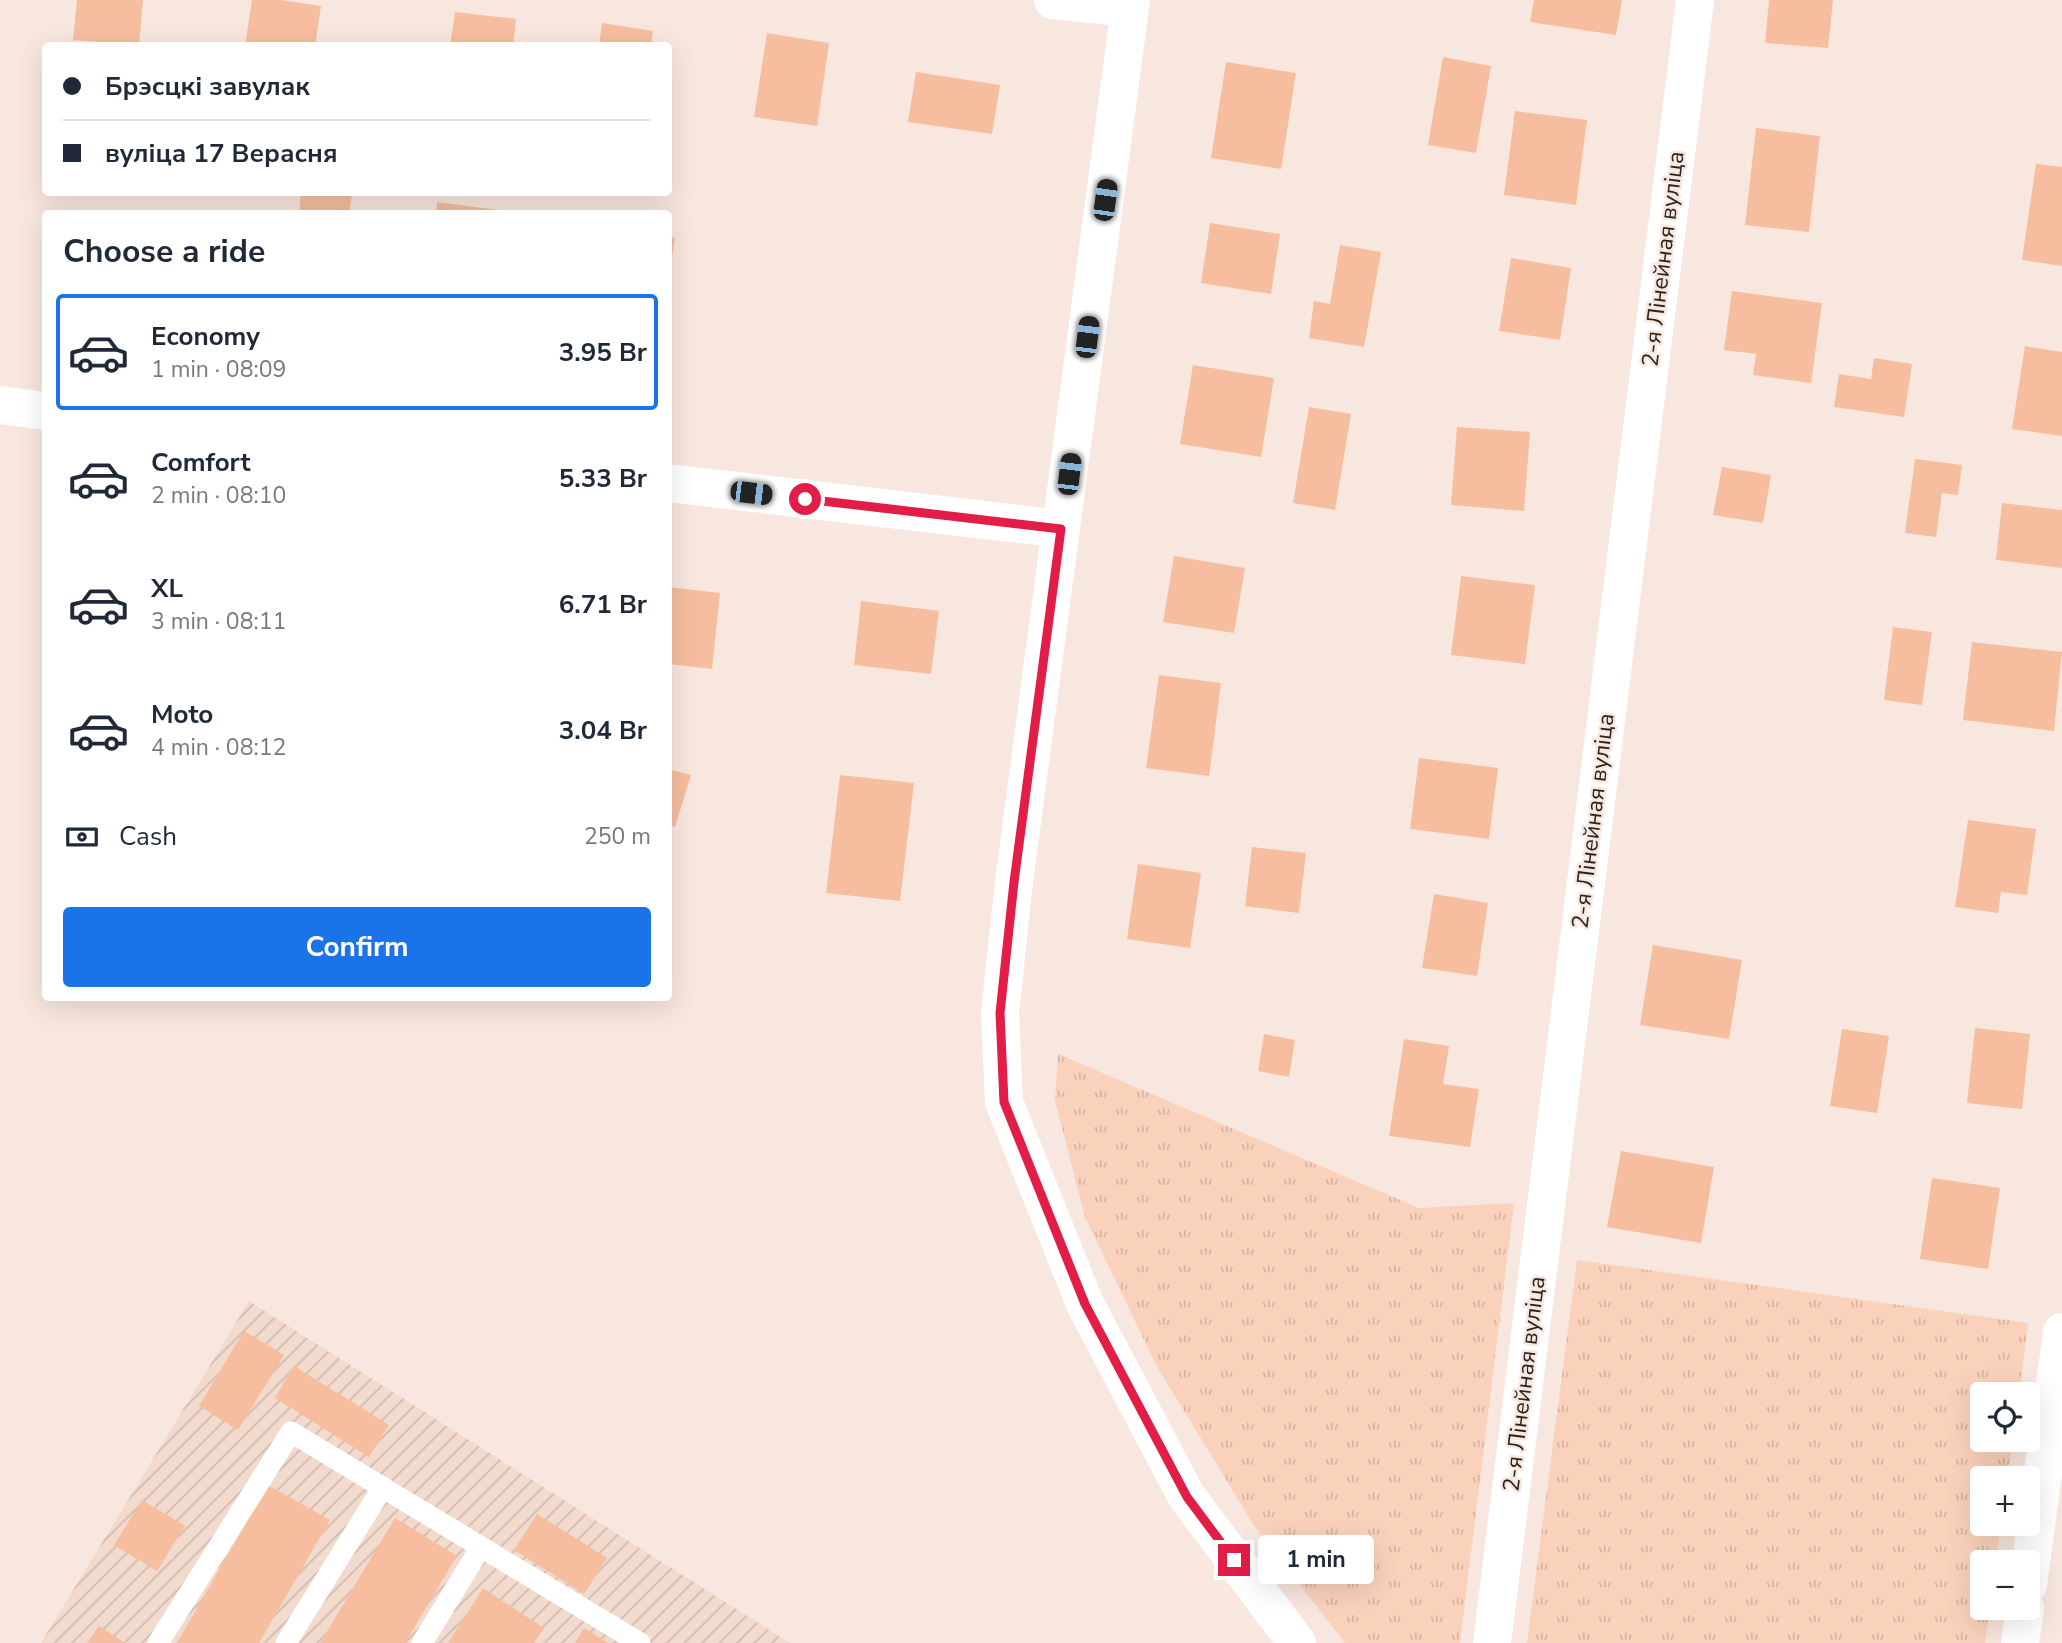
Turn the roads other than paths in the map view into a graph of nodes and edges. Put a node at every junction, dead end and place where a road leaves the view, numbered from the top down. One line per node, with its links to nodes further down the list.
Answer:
1 (1053, 0): 3 (street)
2 (1695, 0): 18 (street, 2-я Лінейная вуліца)
3 (1131, 4): 7 (street)
4 (0, 405): 5 (street)
5 (42, 410)
6 (672, 483): 7 (street)
7 (1061, 529): 17 (street)
8 (2062, 1332): 11 (street)
9 (383, 1488): 10 (lane); 13 (lane); 14 (lane)
10 (481, 1547): 15 (lane); 16 (lane)
11 (2033, 1550)
12 (2024, 1620): 19 (street)
13 (159, 1643)
14 (286, 1643)
15 (422, 1643)
16 (640, 1643)
17 (1297, 1643)
18 (1492, 1643)
19 (2021, 1643)

